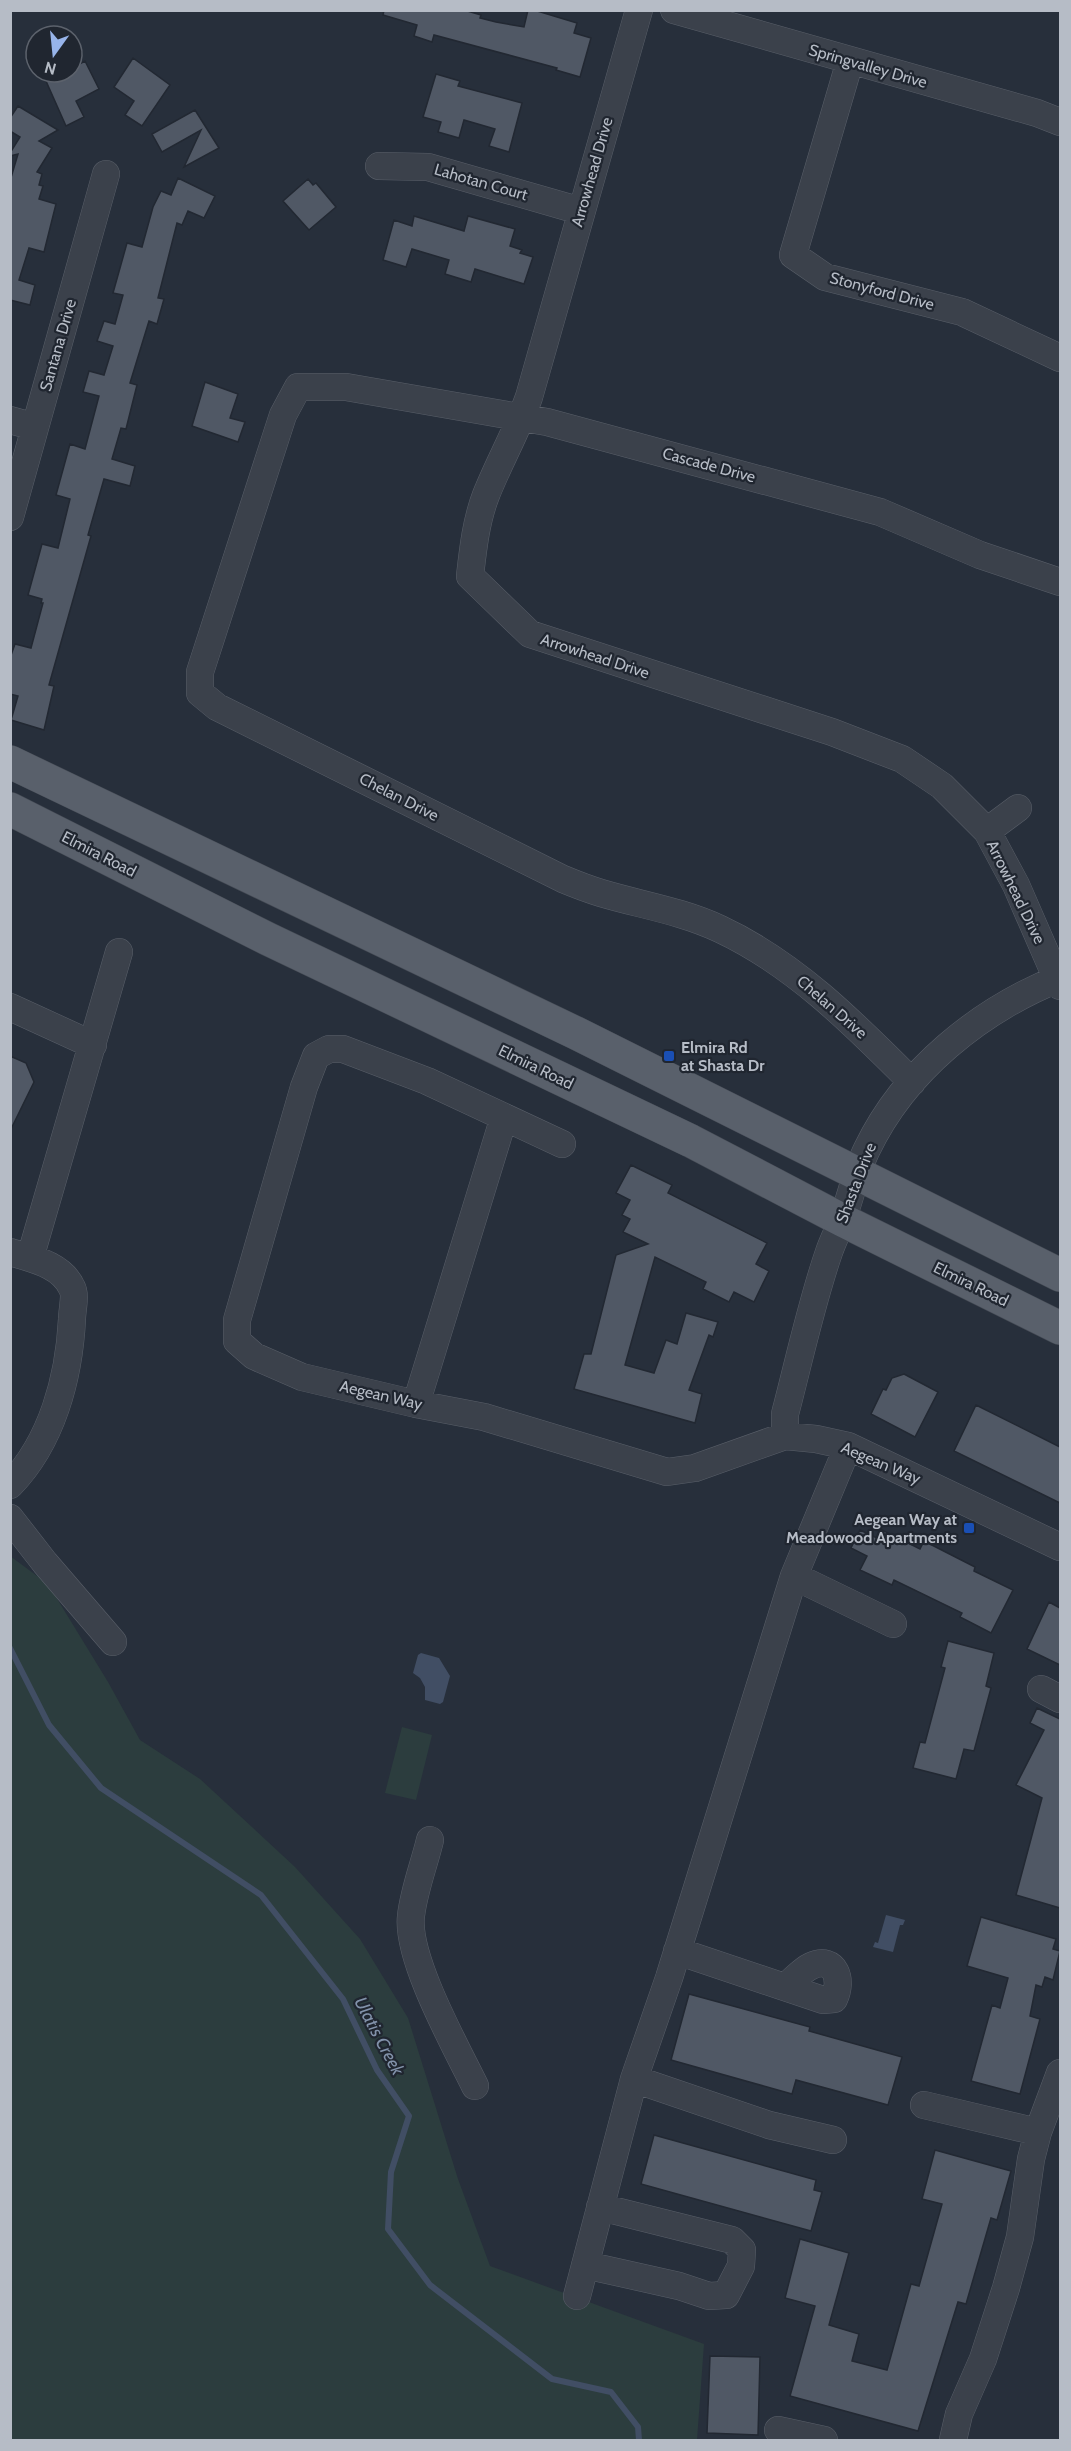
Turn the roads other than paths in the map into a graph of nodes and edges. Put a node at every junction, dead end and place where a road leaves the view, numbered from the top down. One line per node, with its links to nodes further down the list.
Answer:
1 (639, 10): 7 (street, Arrowhead Drive)
2 (674, 10): 3 (street, Springvalley Drive)
3 (850, 61): 4 (street, Springvalley Drive); 8 (street, Stonyford Drive)
4 (1060, 122)
5 (379, 166): 7 (street, Lahotan Court)
6 (106, 174): 11 (street, Santana Drive)
7 (580, 211): 10 (street, Arrowhead Drive)
8 (1060, 358)
9 (346, 387): 10 (street, Cascade Drive); 22 (street, Chelan Drive)
10 (521, 418): 13 (street, Cascade Drive); 17 (street, Arrowhead Drive)
11 (23, 424): 12 (street, Santana Drive)
12 (10, 517)
13 (1060, 582)
14 (10, 762): 25 (main road)
15 (1018, 807): 17 (street)
16 (10, 809): 26 (main road, Elmira Road)
17 (987, 831): 19 (street, Arrowhead Drive)
18 (119, 952): 21 (street)
19 (1060, 981): 22 (street, Shasta Drive)
20 (10, 1007): 21 (street)
21 (93, 1045): 27 (street)
22 (912, 1082): 25 (street, Shasta Drive)
23 (504, 1117): 24 (street, Aegean Way); 30 (street); 30 (street, Aegean Way)
24 (562, 1144)
25 (858, 1173): 26 (street, Shasta Drive); 28 (main road)
26 (842, 1220): 29 (main road, Elmira Road); 31 (street, Shasta Drive)
27 (20, 1255): 33 (street)
28 (1060, 1275)
29 (1060, 1328)
30 (416, 1404): 31 (street, Aegean Way)
31 (785, 1436): 32 (street, Aegean Way)
32 (848, 1446): 35 (street, Aegean Way); 36 (street)
33 (10, 1485)
34 (10, 1518): 38 (street)
35 (1060, 1547)
36 (794, 1576): 37 (street); 40 (street)
37 (893, 1624)
38 (113, 1642)
39 (429, 1840): 44 (street)
40 (677, 1951): 41 (street); 43 (street)
41 (785, 1987)
42 (1060, 2073): 46 (street)
43 (634, 2079): 47 (street); 48 (street)
44 (475, 2086)
45 (924, 2105): 46 (street)
46 (1038, 2132): 53 (street)
47 (832, 2140)
48 (600, 2207): 49 (street); 49 (street)
49 (585, 2265): 50 (street)
50 (577, 2296)
51 (778, 2430): 52 (street)
52 (824, 2440)
53 (953, 2440)

